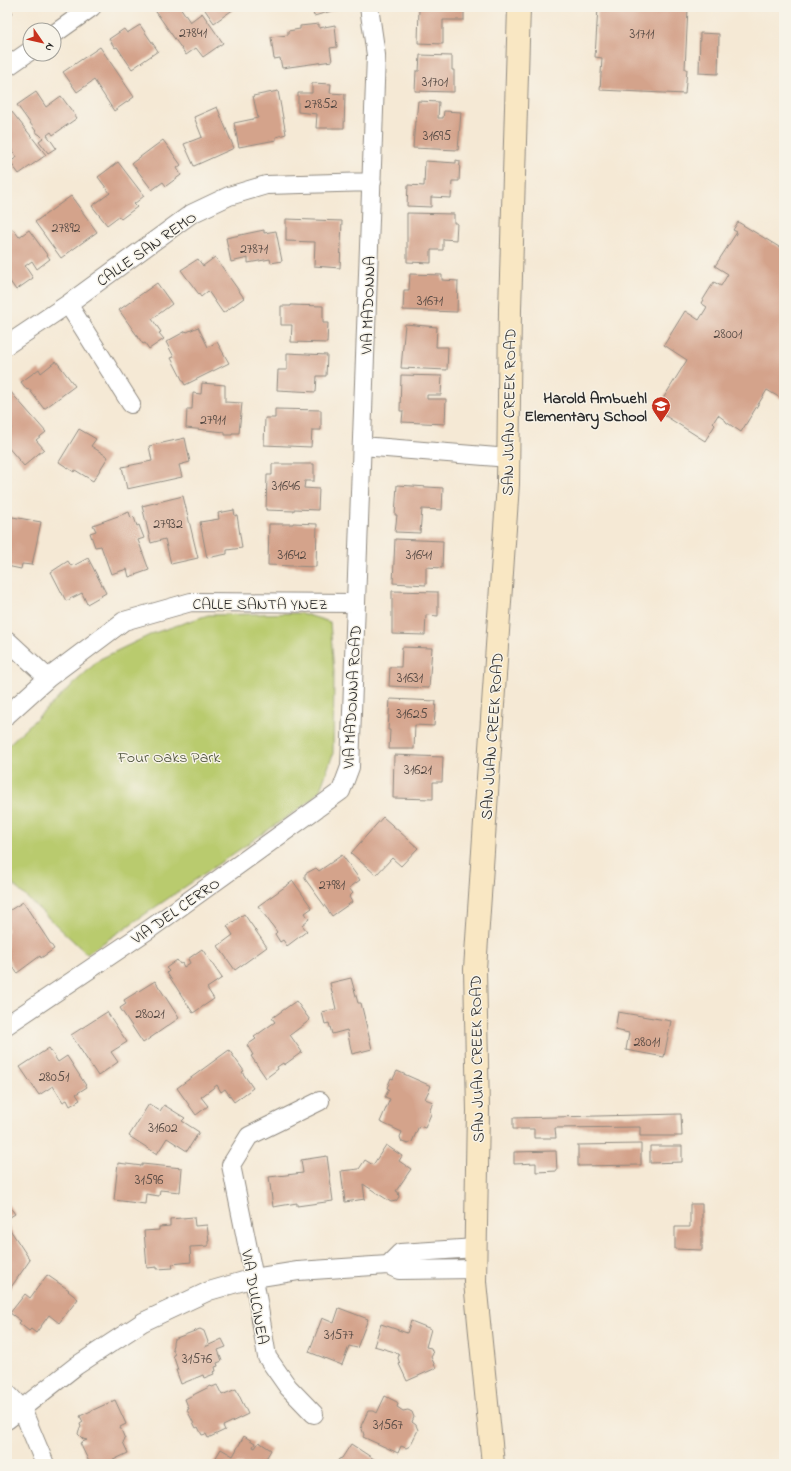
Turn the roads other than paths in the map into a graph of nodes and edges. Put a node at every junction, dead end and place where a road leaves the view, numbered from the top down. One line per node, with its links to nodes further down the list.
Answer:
1 (92, 7): 4 (street)
2 (368, 7): 7 (street, VIA MADONNA)
3 (519, 7): 12 (street, SAN JUAN CREEK ROAD)
4 (62, 28)
5 (22, 57): 6 (street)
6 (7, 68)
7 (372, 182): 8 (street, CALLE SAN REMO); 11 (street, VIA MADONNA)
8 (68, 304): 9 (street, CALLE SAN REMO); 10 (street)
9 (7, 346)
10 (131, 404)
11 (362, 446): 12 (street); 13 (street, VIA MADONNA)
12 (509, 458): 20 (street, SAN JUAN CREEK ROAD)
13 (356, 603): 15 (street, CALLE SANTA YNEZ); 17 (street, VIA MADONNA ROAD)
14 (7, 640): 15 (street)
15 (48, 678): 16 (street, CALLE SANTA YNEZ)
16 (7, 715)
17 (341, 791): 18 (street, VIA DEL CERRO)
18 (7, 1025)
19 (320, 1101): 21 (street, VIA DULCINEA)
20 (476, 1258): 21 (street); 27 (street, SAN JUAN CREEK ROAD)
21 (254, 1278): 23 (street); 24 (street, VIA DULCINEA)
22 (7, 1393): 23 (street)
23 (22, 1409): 25 (street); 26 (street)
24 (314, 1414)
25 (7, 1420)
26 (44, 1464)
27 (493, 1464)

